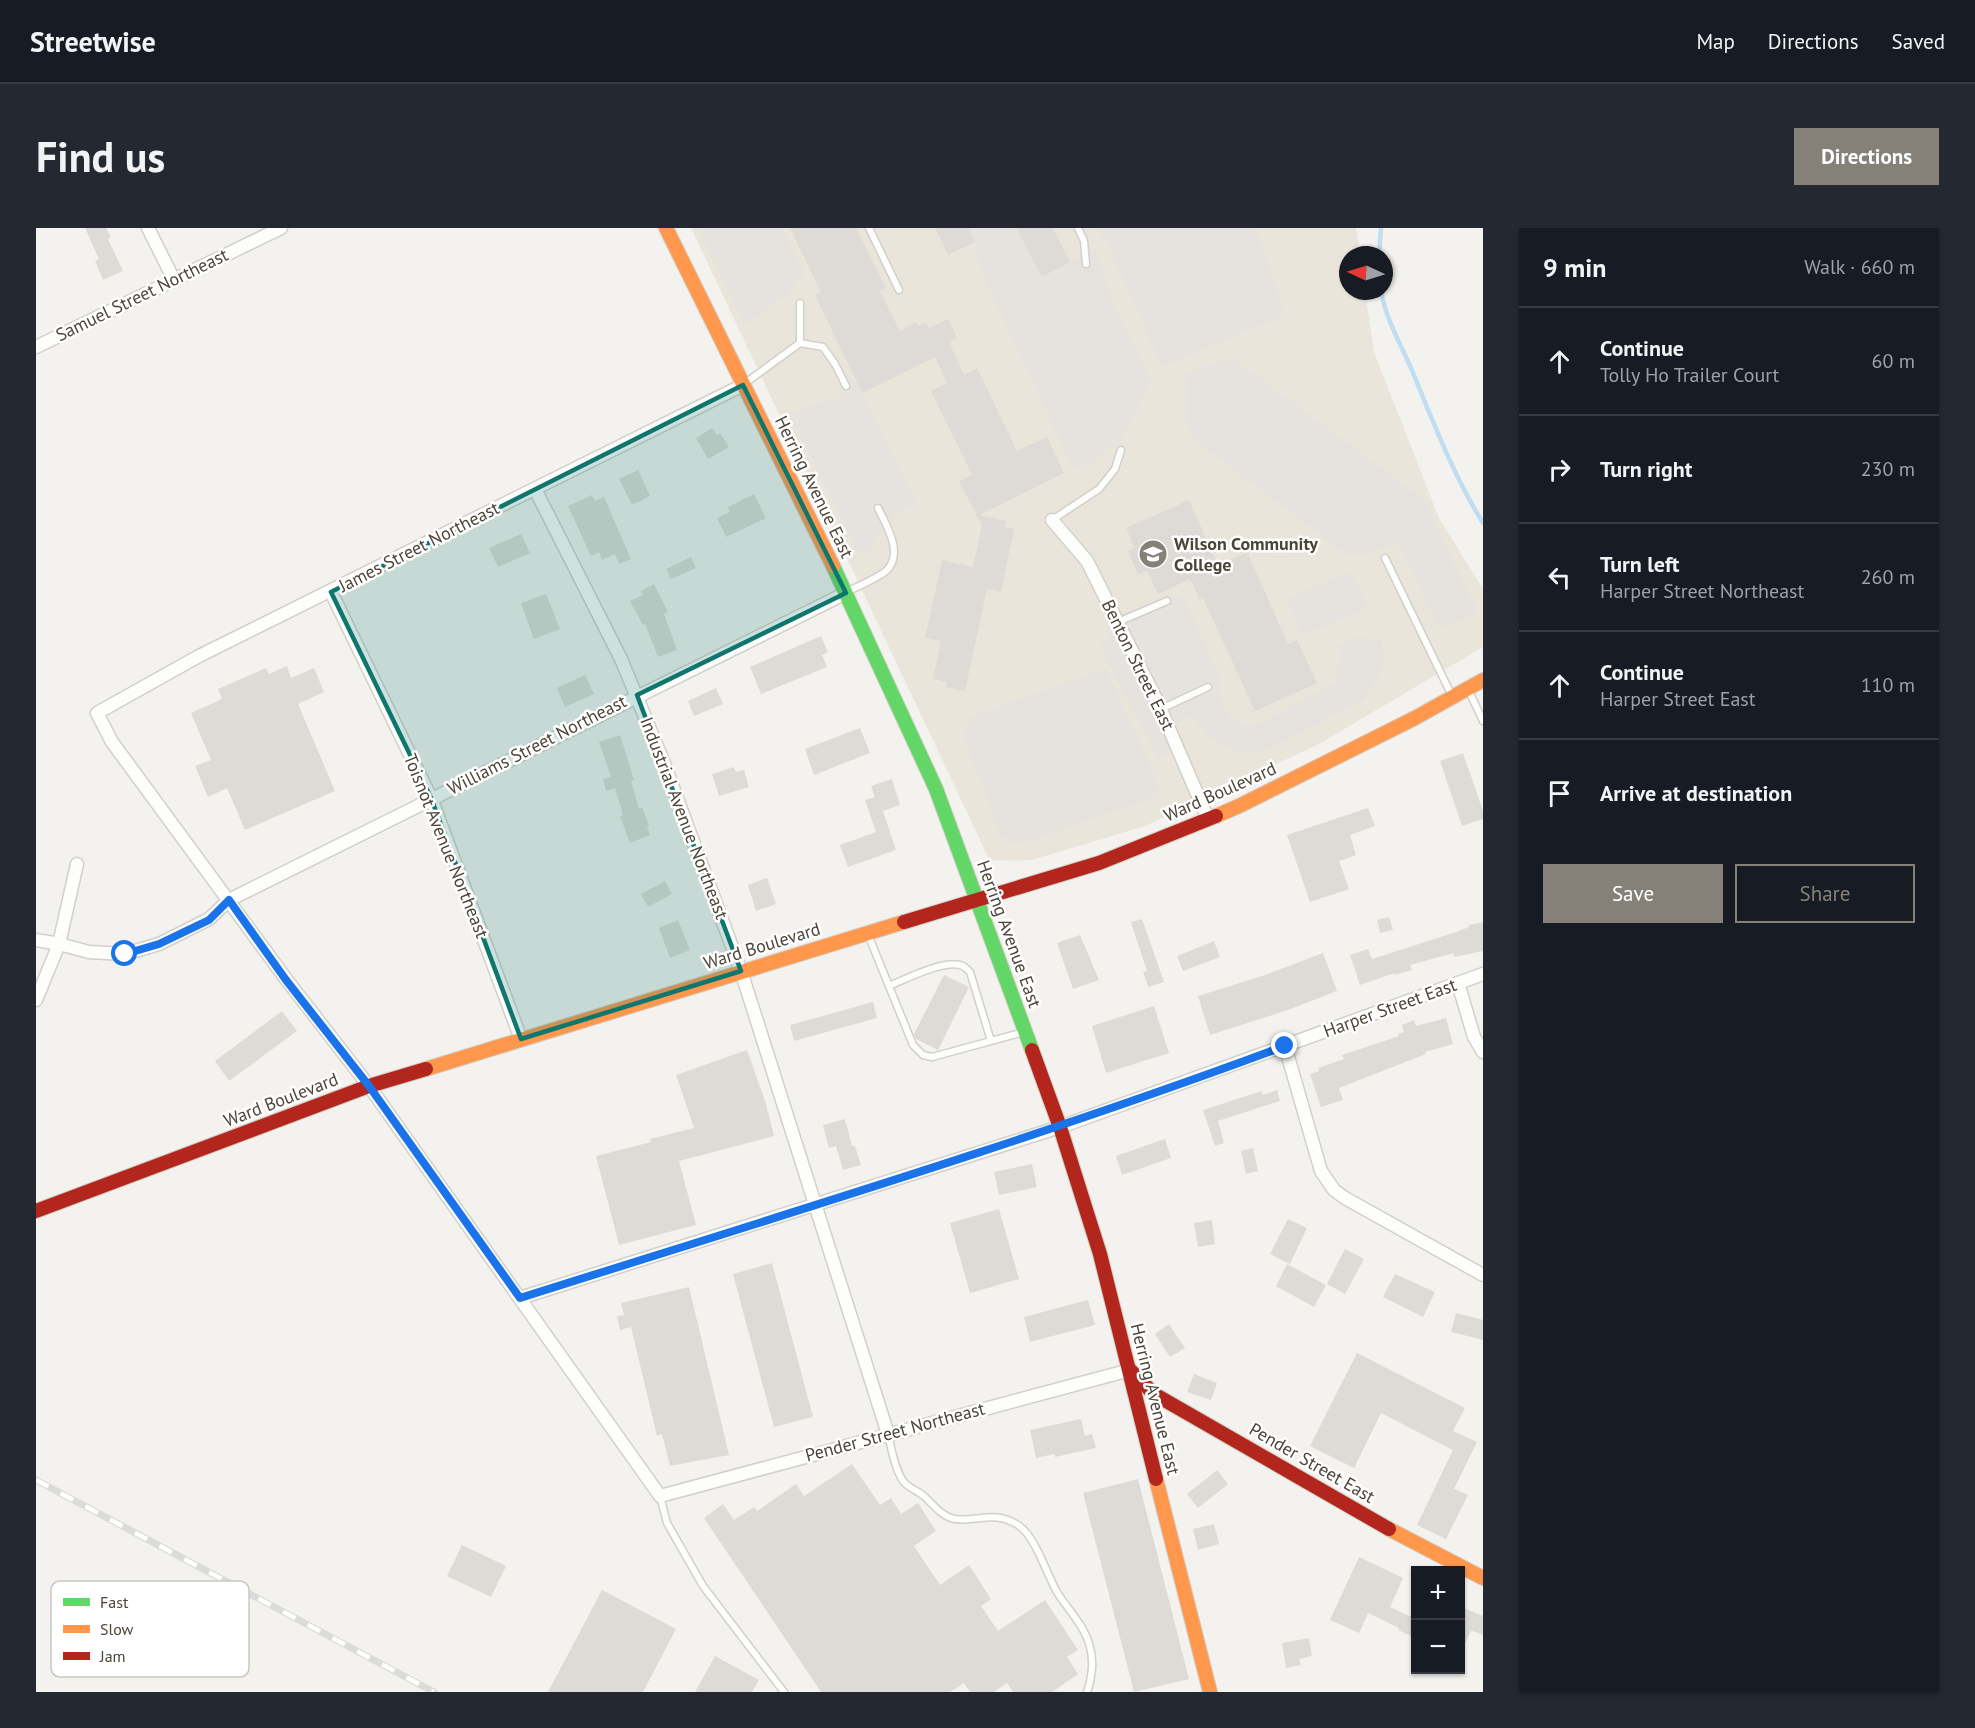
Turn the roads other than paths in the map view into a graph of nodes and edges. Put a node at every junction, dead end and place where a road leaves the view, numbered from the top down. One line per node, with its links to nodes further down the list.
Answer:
1 (148, 228): 7 (street)
2 (281, 228): 7 (street, Samuel Street Northeast)
3 (666, 228): 12 (main road, Herring Avenue East)
4 (869, 228): 8 (lane)
5 (1078, 228): 6 (lane)
6 (1086, 264)
7 (174, 280): 11 (street, Samuel Street Northeast)
8 (899, 290)
9 (800, 303): 10 (lane)
10 (801, 343): 12 (lane); 13 (lane)
11 (36, 346)
12 (743, 385): 15 (street, James Street Northeast); 20 (main road, Herring Avenue East)
13 (846, 386)
14 (1121, 450): 17 (lane)
15 (535, 489): 19 (street, James Street Northeast); 26 (street, Industrial Avenue Northeast)
16 (878, 508): 20 (lane)
17 (1052, 520): 22 (street, Benton Street East)
18 (1385, 558): 27 (lane)
19 (332, 592): 30 (street, Toisnot Avenue Northeast); 33 (street, James Street Northeast)
20 (846, 593): 26 (street, Williams Street Northeast); 34 (main road, Herring Avenue East)
21 (1167, 601): 22 (lane)
22 (1118, 622): 28 (street, Benton Street East)
23 (1483, 680): 25 (main road, Ward Boulevard)
24 (1208, 687): 28 (lane)
25 (1467, 689): 27 (main road, Ward Boulevard); 29 (lane)
26 (637, 695): 30 (street, Williams Street Northeast); 38 (street, Industrial Avenue Northeast)
27 (1453, 697): 31 (main road, Ward Boulevard)
28 (1161, 709): 31 (street, Benton Street East)
29 (1483, 721)
30 (431, 798): 33 (street, Williams Street Northeast); 44 (street, Toisnot Avenue Northeast)
31 (1208, 819): 34 (main road, Ward Boulevard)
32 (77, 864): 37 (street)
33 (229, 900): 37 (street, Williams Street Northeast); 48 (street)
34 (978, 900): 35 (main road, Ward Boulevard); 43 (main road, Herring Avenue East)
35 (867, 933): 38 (main road, Ward Boulevard); 41 (lane)
36 (36, 940): 37 (street, Williams Street Northeast)
37 (59, 944): 42 (street)
38 (741, 971): 44 (main road, Ward Boulevard); 50 (street, Industrial Avenue Northeast)
39 (1483, 974): 40 (street, Harper Street East)
40 (1458, 983): 46 (street, Harper Street East); 47 (street)
41 (889, 986): 45 (lane); 45 (lane)
42 (36, 1000)
43 (1025, 1031): 45 (lane); 49 (main road, Herring Avenue East)
44 (521, 1039): 48 (main road, Ward Boulevard)
45 (992, 1041)
46 (1285, 1046): 49 (street, Harper Street East); 52 (street)
47 (1483, 1052)
48 (369, 1086): 51 (main road, Ward Boulevard); 53 (street)
49 (1060, 1127): 50 (street, Harper Street East); 54 (main road, Herring Avenue East)
50 (816, 1205): 53 (street, Harper Street East); 55 (street, Industrial Avenue Northeast)
51 (36, 1211)
52 (1483, 1275)
53 (520, 1298): 56 (street)
54 (1130, 1370): 55 (street, Pender Street Northeast); 57 (main road, Pender Street East); 60 (main road, Herring Avenue East)
55 (888, 1434): 56 (street, Pender Street Northeast); 59 (lane)
56 (660, 1496): 58 (lane)
57 (1483, 1578)
58 (784, 1692)
59 (1087, 1692)
60 (1210, 1692)

